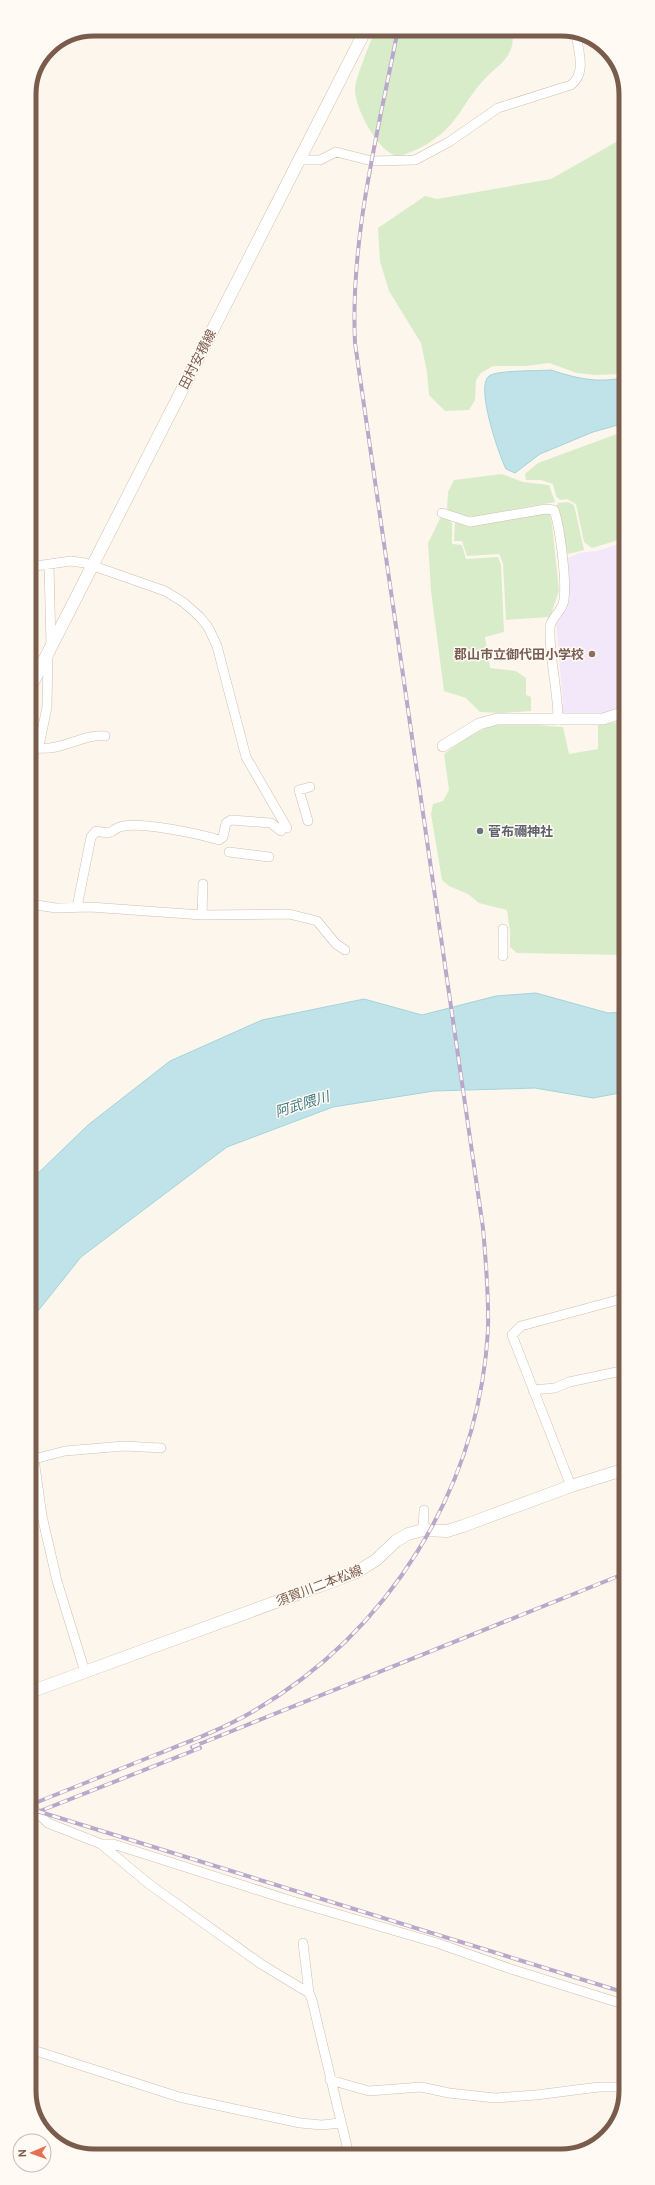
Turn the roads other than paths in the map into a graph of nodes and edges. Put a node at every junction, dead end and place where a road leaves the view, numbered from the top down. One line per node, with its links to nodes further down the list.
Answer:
1 (362, 36): 3 (main road, 田村安積線)
2 (577, 38): 3 (street)
3 (300, 160): 7 (main road, 田村安積線)
4 (442, 513): 11 (street)
5 (49, 565): 6 (street); 7 (street); 8 (street)
6 (36, 566)
7 (94, 566): 8 (main road, 田村安積線); 22 (street)
8 (50, 651): 9 (main road, 田村安積線); 14 (street)
9 (36, 677)
10 (619, 714): 11 (street)
11 (558, 720): 13 (street)
12 (105, 736): 14 (street)
13 (443, 746)
14 (38, 748): 15 (street)
15 (36, 751)
16 (310, 787): 17 (street)
17 (308, 821)
18 (229, 852): 19 (street)
19 (269, 857)
20 (203, 884): 23 (street)
21 (36, 905): 22 (street)
22 (77, 907): 23 (street)
23 (202, 915): 25 (street)
24 (503, 929): 26 (street)
25 (345, 950)
26 (503, 956)
27 (619, 1300): 29 (street)
28 (619, 1372): 29 (street)
29 (533, 1390): 34 (street)
30 (161, 1448): 31 (street)
31 (36, 1458)
32 (619, 1471): 34 (main road, 須賀川二本松線)
33 (36, 1473): 37 (street)
34 (570, 1486): 36 (main road, 須賀川二本松線)
35 (424, 1510): 36 (street)
36 (423, 1530): 37 (main road, 須賀川二本松線)
37 (85, 1672): 38 (main road, 須賀川二本松線)
38 (36, 1690)
39 (36, 1812): 40 (street)
40 (101, 1844): 42 (street); 43 (street)
41 (303, 1943): 42 (street)
42 (309, 1993): 45 (street)
43 (619, 2003)
44 (36, 2051): 47 (street)
45 (330, 2080): 46 (street); 47 (street)
46 (619, 2087)
47 (340, 2122): 48 (street)
48 (347, 2149)

